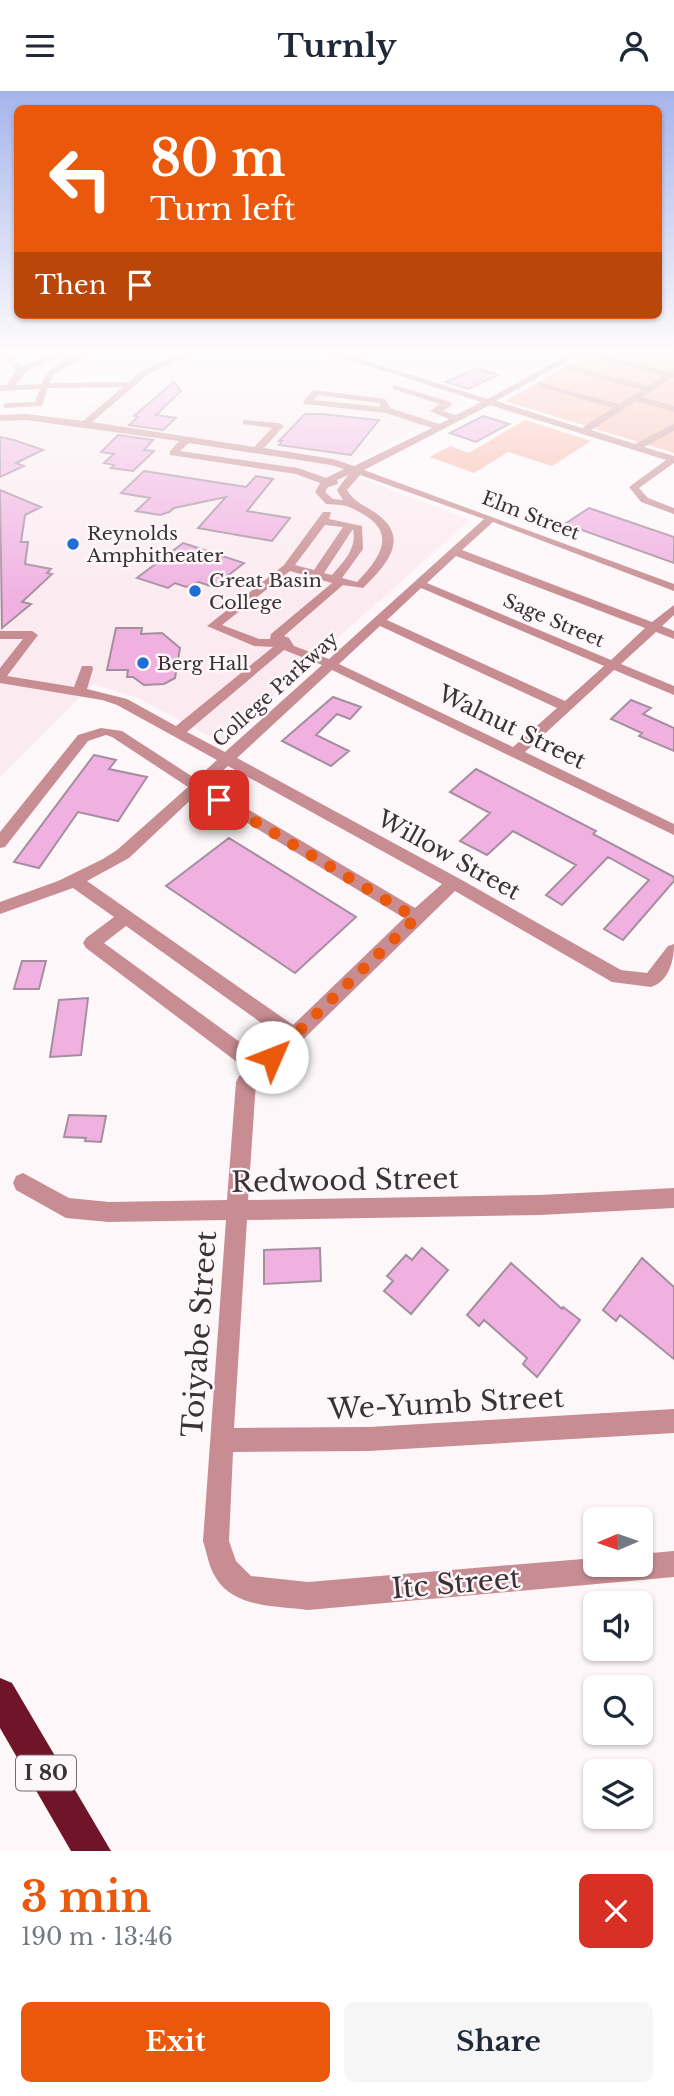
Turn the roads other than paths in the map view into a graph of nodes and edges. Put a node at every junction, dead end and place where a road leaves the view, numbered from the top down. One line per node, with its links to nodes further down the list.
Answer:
1 (161, 435): 6 (street, Elm Street)
2 (270, 435): 7 (street)
3 (428, 435): 12 (street)
4 (597, 435): 9 (street)
5 (659, 435): 9 (street)
6 (187, 439): 8 (street, Elm Street); 13 (street)
7 (265, 441): 8 (street); 10 (street)
8 (217, 444): 10 (street, Elm Street)
9 (637, 447): 11 (street)
10 (257, 450): 12 (street, Elm Street)
11 (674, 459): 17 (street)
12 (359, 470): 13 (street); 14 (street); 18 (street, Elm Street)
13 (329, 481): 14 (street); 15 (street)
14 (344, 484): 16 (street)
15 (335, 503): 16 (street); 19 (street)
16 (350, 503): 24 (street)
17 (674, 510)
18 (491, 518): 21 (street, College Parkway); 26 (street, Elm Street)
19 (321, 521): 20 (street); 22 (street)
20 (350, 525): 23 (street); 24 (street)
21 (454, 551): 25 (street, College Parkway); 29 (street)
22 (288, 567): 23 (street); 32 (street)
23 (317, 575): 24 (street)
24 (338, 581): 32 (street)
25 (418, 583): 28 (street, College Parkway); 34 (street, Sage Street)
26 (674, 588)
27 (674, 609): 29 (street)
28 (380, 621): 33 (street, College Parkway); 39 (street)
29 (654, 627): 31 (street); 34 (street)
30 (0, 635): 36 (street)
31 (674, 635)
32 (285, 643): 33 (street, Walnut Street); 40 (street)
33 (330, 664): 41 (street, Walnut Street); 42 (street, College Parkway)
34 (613, 666): 37 (street, Sage Street); 39 (street)
35 (88, 669): 38 (street)
36 (0, 678): 38 (street, Willow Street)
37 (674, 691)
38 (79, 692): 40 (street, Willow Street)
39 (567, 707): 41 (street)
40 (179, 731): 42 (street, Willow Street)
41 (514, 754): 44 (street, Walnut Street)
42 (228, 758): 43 (street, College Parkway); 47 (street, Willow Street)
43 (197, 786): 45 (street); 46 (street, College Parkway); 50 (street)
44 (674, 830)
45 (0, 843)
46 (75, 881): 48 (street, College Parkway); 49 (street)
47 (454, 883): 50 (street); 51 (street, Willow Street)
48 (0, 908)
49 (126, 917): 52 (street); 52 (street)
50 (416, 918): 52 (street)
51 (674, 951)
52 (294, 1036)
53 (246, 1081): 56 (street, Toiyabe Street)
54 (23, 1183): 56 (street, Redwood Street)
55 (674, 1198): 56 (street, Redwood Street)
56 (238, 1209): 58 (street, Toiyabe Street)
57 (674, 1421): 58 (street, We-Yumb Street)
58 (221, 1440): 60 (street, Toiyabe Street)
59 (674, 1564): 60 (street, Itc Street)
60 (238, 1584)
61 (0, 1695): 62 (highway, I 80)
62 (92, 1851)

